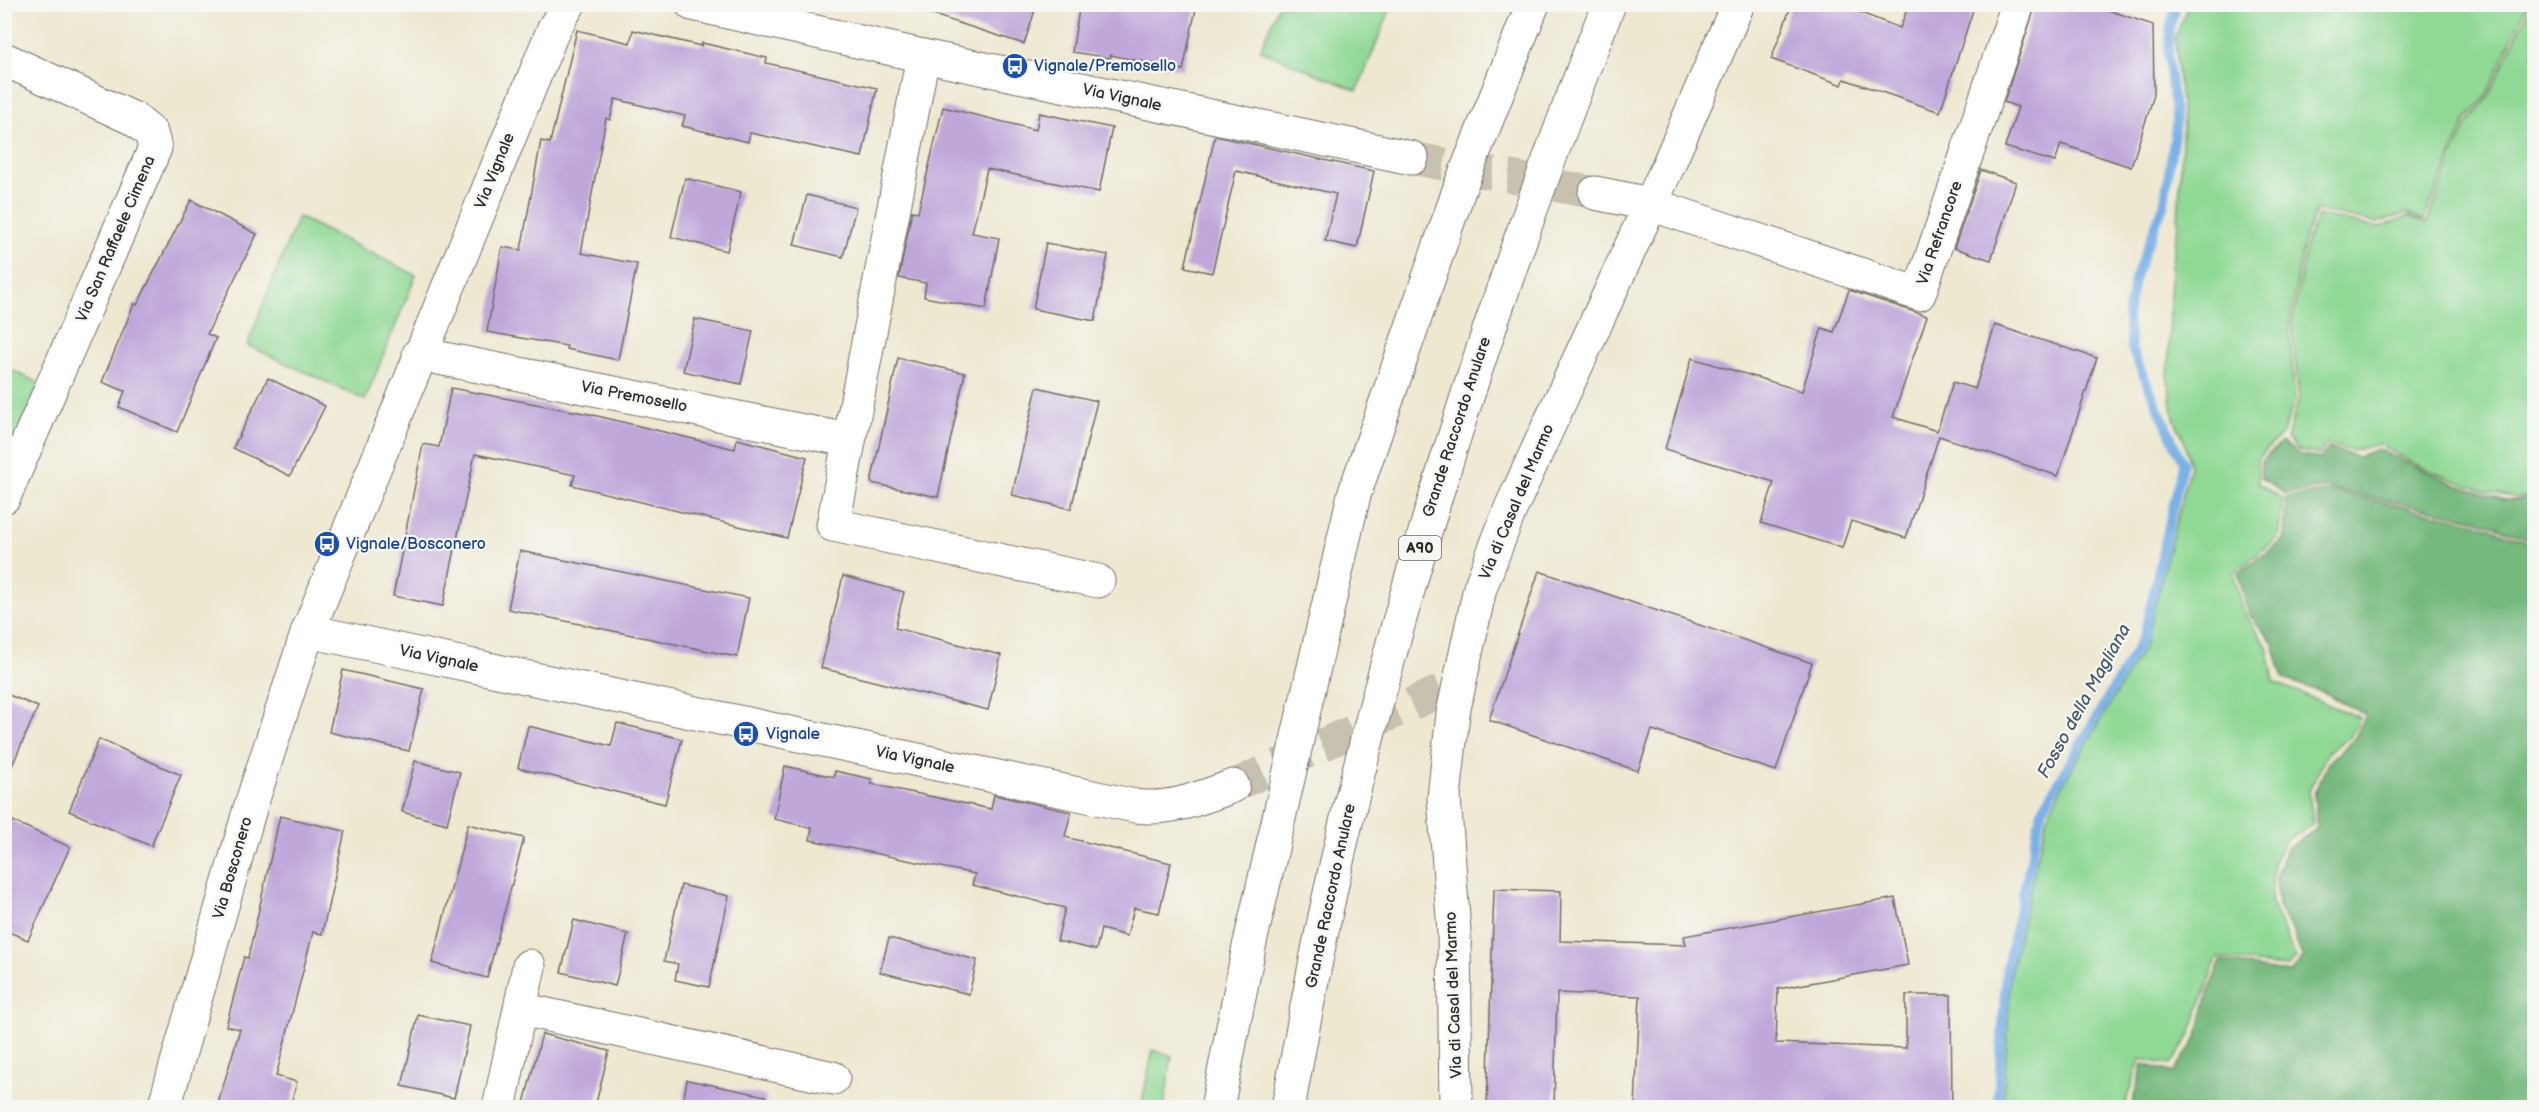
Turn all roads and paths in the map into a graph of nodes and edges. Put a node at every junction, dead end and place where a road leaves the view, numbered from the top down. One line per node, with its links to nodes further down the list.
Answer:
1 (569, 4): 12 (main road, Via Vignale)
2 (692, 4): 7 (main road, Via Vignale)
3 (1533, 4): 23 (main road)
4 (1609, 4): 24 (main road, Grande Raccordo Anulare / A90)
5 (1738, 4): 11 (main road, Via di Casal del Marmo)
6 (2018, 4): 11 (main road, Via Refrancore)
7 (922, 56): 9 (main road, Via Vignale); 13 (main road)
8 (4, 59): 14 (main road, Via San Raffaele Cimena)
9 (1412, 158)
10 (1595, 193): 11 (main road)
11 (1650, 204): 25 (main road, Via di Casal del Marmo)
12 (419, 354): 13 (main road, Via Premosello); 16 (main road, Via Vignale)
13 (848, 440): 15 (main road)
14 (4, 497)
15 (1098, 581)
16 (308, 631): 17 (main road, Via Vignale); 21 (main road, Via Bosconero)
17 (1233, 786)
18 (529, 966): 19 (main road)
19 (520, 1009): 20 (main road); 22 (main road)
20 (833, 1078)
21 (164, 1107)
22 (499, 1107)
23 (1217, 1107)
24 (1288, 1107)
25 (1456, 1107)

